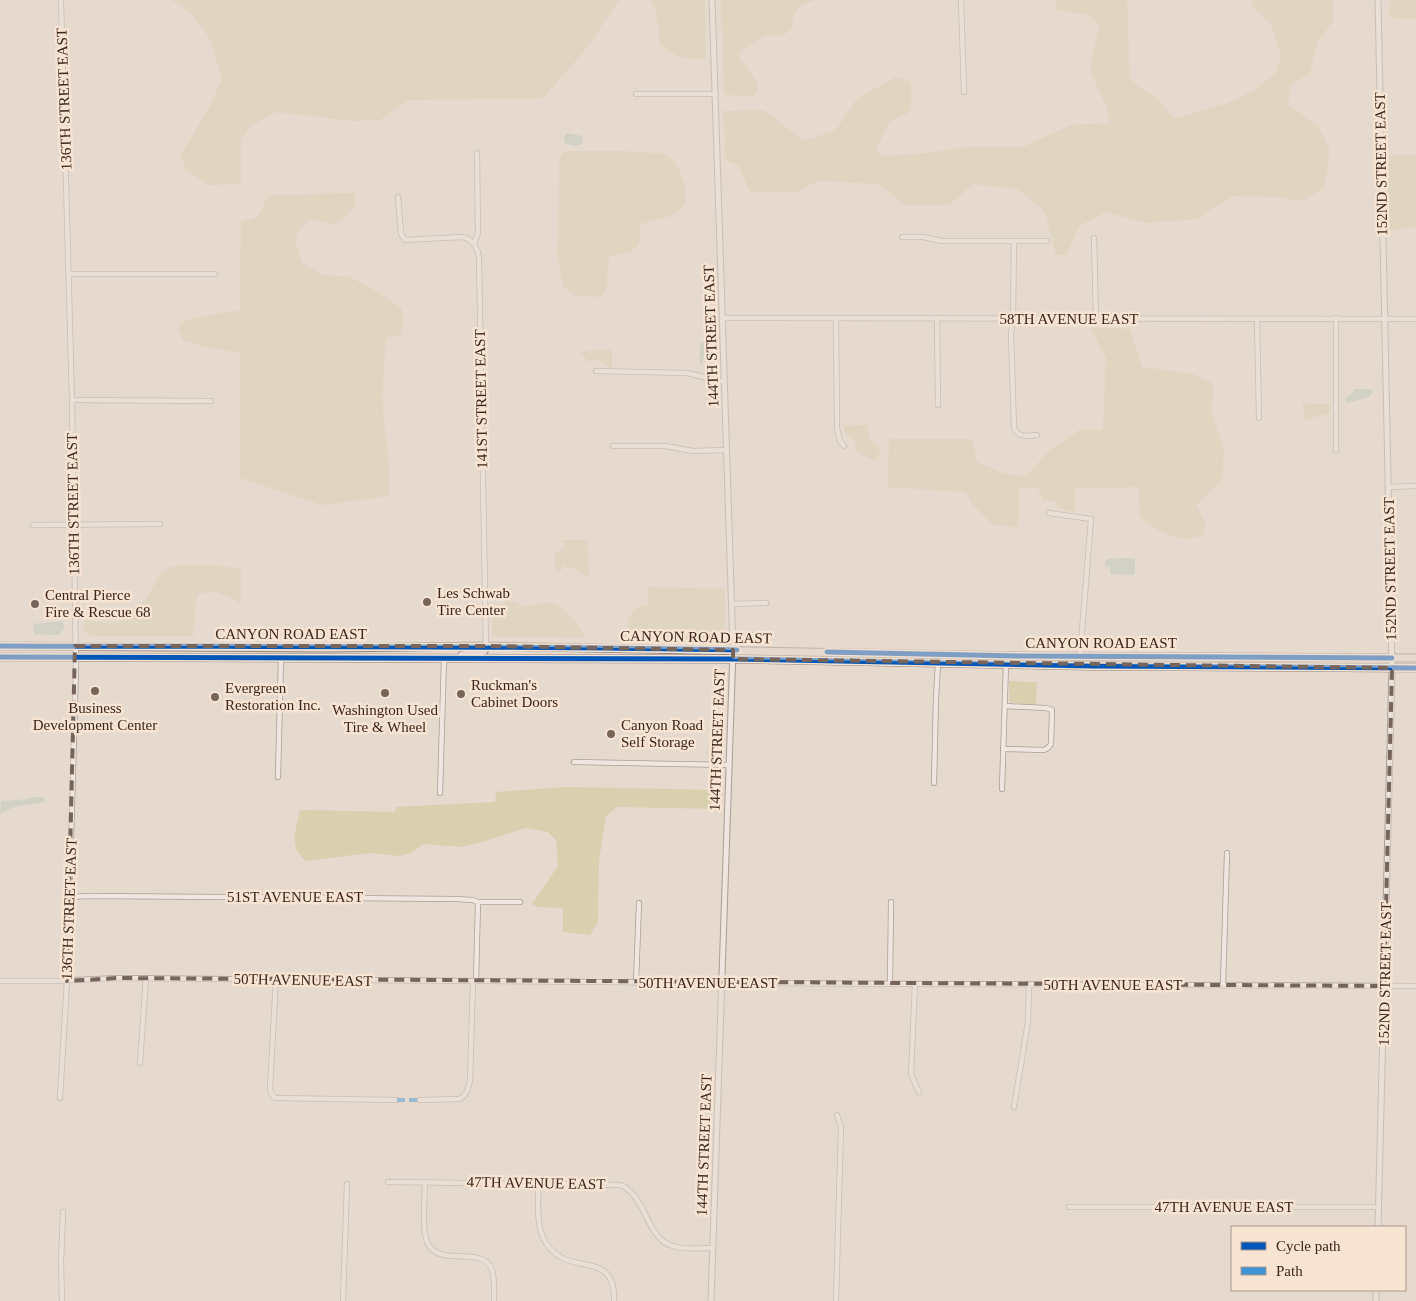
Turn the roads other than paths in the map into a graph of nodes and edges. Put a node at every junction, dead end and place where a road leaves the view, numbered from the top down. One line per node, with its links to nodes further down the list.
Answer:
1 (61, 0): 15 (street, 136TH STREET EAST)
2 (712, 0): 7 (street, 144TH STREET EAST)
3 (962, 0): 5 (street)
4 (1378, 0): 24 (street, 152ND STREET EAST)
5 (964, 92)
6 (636, 94): 7 (street)
7 (714, 94): 17 (street, 144TH STREET EAST)
8 (477, 153): 14 (street, 141ST STREET EAST)
9 (398, 197): 14 (street)
10 (902, 237): 12 (street)
11 (1094, 238): 22 (street)
12 (1014, 241): 13 (street); 21 (street)
13 (1047, 241)
14 (474, 244): 47 (street, 141ST STREET EAST)
15 (69, 274): 16 (street); 28 (street, 136TH STREET EAST)
16 (215, 274)
17 (722, 318): 18 (street, 58TH AVENUE EAST); 27 (street, 144TH STREET EAST)
18 (836, 318): 19 (street, 58TH AVENUE EAST); 34 (street)
19 (938, 318): 21 (street, 58TH AVENUE EAST); 30 (street)
20 (1336, 318): 23 (street, 58TH AVENUE EAST); 24 (street, 58TH AVENUE EAST); 36 (street)
21 (1013, 319): 22 (street, 58TH AVENUE EAST); 32 (street)
22 (1096, 319): 23 (street, 58TH AVENUE EAST)
23 (1256, 319): 31 (street)
24 (1385, 319): 25 (street, 58TH AVENUE EAST); 37 (street, 152ND STREET EAST)
25 (1416, 319)
26 (596, 372): 27 (street)
27 (724, 382): 35 (street, 144TH STREET EAST)
28 (72, 400): 29 (street); 40 (street, 136TH STREET EAST)
29 (211, 402)
30 (938, 405)
31 (1260, 418)
32 (1037, 435)
33 (613, 446): 35 (street)
34 (844, 446)
35 (727, 450): 44 (street, 144TH STREET EAST)
36 (1336, 450)
37 (1389, 486): 38 (street); 56 (street, 152ND STREET EAST)
38 (1416, 486)
39 (1049, 513): 50 (street)
40 (74, 523): 41 (street); 42 (street); 46 (street, 136TH STREET EAST)
41 (160, 524)
42 (33, 525)
43 (766, 603): 44 (street)
44 (732, 604): 49 (street, 144TH STREET EAST)
45 (0, 646): 46 (main road, CANYON ROAD EAST)
46 (75, 646): 48 (main road, CANYON ROAD EAST); 53 (street, 136TH STREET EAST)
47 (486, 646): 48 (main road, CANYON ROAD EAST); 49 (main road, CANYON ROAD EAST); 55 (main road)
48 (327, 648): 54 (main road)
49 (733, 650): 50 (main road, CANYON ROAD EAST); 58 (street, 144TH STREET EAST)
50 (1080, 656): 51 (main road, CANYON ROAD EAST)
51 (1131, 656): 56 (main road, CANYON ROAD EAST); 61 (main road)
52 (0, 657): 53 (main road, CANYON ROAD EAST)
53 (75, 658): 54 (main road, CANYON ROAD EAST); 73 (street, 136TH STREET EAST)
54 (281, 658): 55 (main road, CANYON ROAD EAST); 68 (street)
55 (444, 658): 58 (main road, CANYON ROAD EAST); 71 (street)
56 (1392, 658): 57 (main road, CANYON ROAD EAST); 62 (street, 152ND STREET EAST)
57 (1416, 658)
58 (733, 659): 59 (main road, CANYON ROAD EAST); 67 (street, 144TH STREET EAST)
59 (938, 663): 60 (main road, CANYON ROAD EAST); 69 (street)
60 (1006, 664): 61 (main road, CANYON ROAD EAST); 64 (street)
61 (1093, 666): 62 (main road, CANYON ROAD EAST)
62 (1392, 668): 63 (main road, CANYON ROAD EAST); 89 (street, 152ND STREET EAST)
63 (1416, 668)
64 (1005, 706): 65 (street); 65 (street)
65 (1003, 749): 70 (street)
66 (574, 762): 67 (street)
67 (729, 765): 84 (street, 144TH STREET EAST)
68 (278, 777)
69 (934, 783)
70 (1002, 789)
71 (440, 792)
72 (1226, 853): 88 (street)
73 (69, 897): 74 (street, 51ST AVENUE EAST); 81 (street, 136TH STREET EAST)
74 (478, 902): 75 (street, 51ST AVENUE EAST); 82 (street)
75 (520, 902)
76 (891, 902): 85 (street)
77 (639, 903): 83 (street)
78 (146, 978): 79 (street, 50TH AVENUE EAST); 81 (street, 50TH AVENUE EAST); 91 (street)
79 (276, 979): 82 (street, 50TH AVENUE EAST); 94 (street)
80 (0, 981): 81 (street, 50TH AVENUE EAST)
81 (67, 981): 93 (street, 136TH STREET EAST)
82 (474, 981): 83 (street, 50TH AVENUE EAST); 95 (street)
83 (636, 983): 84 (street, 50TH AVENUE EAST)
84 (722, 983): 85 (street, 50TH AVENUE EAST); 106 (street, 144TH STREET EAST)
85 (890, 984): 86 (street, 50TH AVENUE EAST)
86 (915, 984): 87 (street, 50TH AVENUE EAST); 92 (street)
87 (1029, 985): 88 (street, 50TH AVENUE EAST); 96 (street)
88 (1223, 985): 89 (street, 50TH AVENUE EAST)
89 (1384, 986): 90 (street, 50TH AVENUE EAST); 103 (street, 152ND STREET EAST)
90 (1416, 986)
91 (140, 1064)
92 (919, 1092)
93 (60, 1098)
94 (397, 1100)
95 (420, 1100)
96 (1014, 1106)
97 (837, 1115): 112 (street)
98 (388, 1182): 99 (street, 47TH AVENUE EAST)
99 (425, 1182): 100 (street, 47TH AVENUE EAST); 109 (street)
100 (538, 1183): 106 (street, 47TH AVENUE EAST); 110 (street)
101 (347, 1184): 108 (street)
102 (1069, 1207): 103 (street, 47TH AVENUE EAST)
103 (1378, 1207): 105 (street, 152ND STREET EAST)
104 (64, 1212): 107 (street)
105 (1378, 1226)
106 (713, 1248): 111 (street, 144TH STREET EAST)
107 (62, 1301)
108 (343, 1301)
109 (494, 1301)
110 (614, 1301)
111 (711, 1301)
112 (836, 1301)

